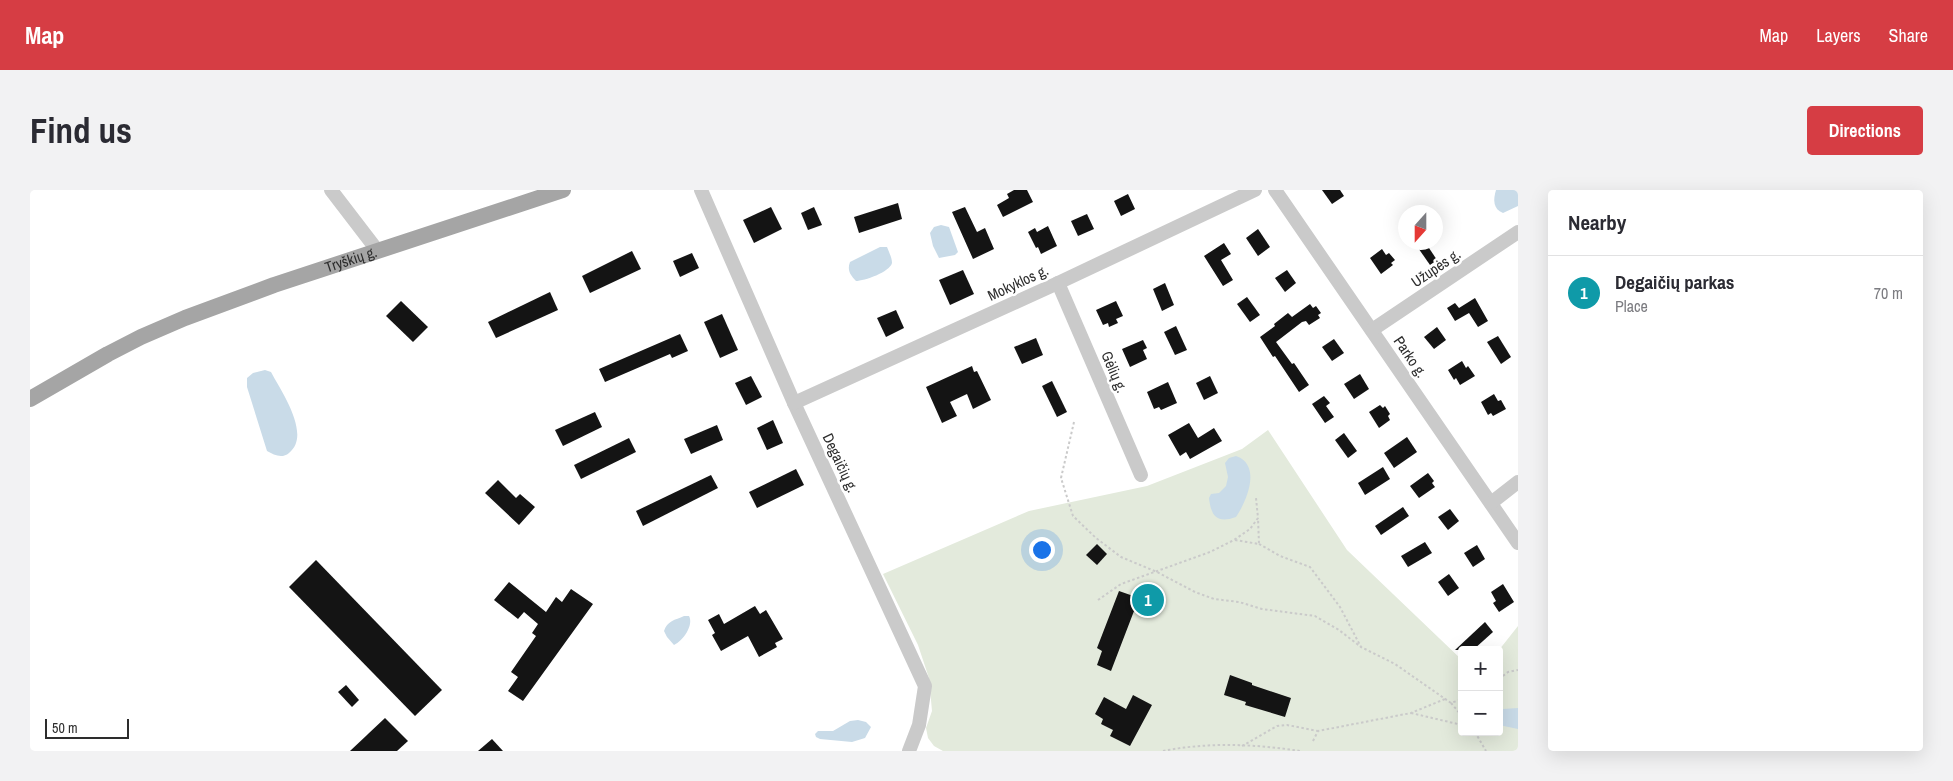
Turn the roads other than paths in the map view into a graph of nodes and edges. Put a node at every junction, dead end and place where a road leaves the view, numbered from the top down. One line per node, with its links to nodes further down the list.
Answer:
1 (331, 190): 7 (street)
2 (563, 190): 7 (main road, Tryškių g.)
3 (701, 190): 11 (street, Degaičių g.)
4 (1255, 190): 8 (street, Mokyklos g.)
5 (1275, 190): 9 (street, Parko g.)
6 (1518, 232): 9 (street, Užupės g.)
7 (377, 250): 10 (main road, Tryškių g.)
8 (1058, 283): 11 (street, Mokyklos g.); 12 (street, Gėlių g.)
9 (1372, 330): 14 (street, Parko g.)
10 (30, 399)
11 (794, 403): 16 (street, Degaičių g.)
12 (1141, 475)
13 (1518, 482): 14 (street)
14 (1491, 503): 15 (street, Parko g.)
15 (1518, 543)
16 (910, 751)

